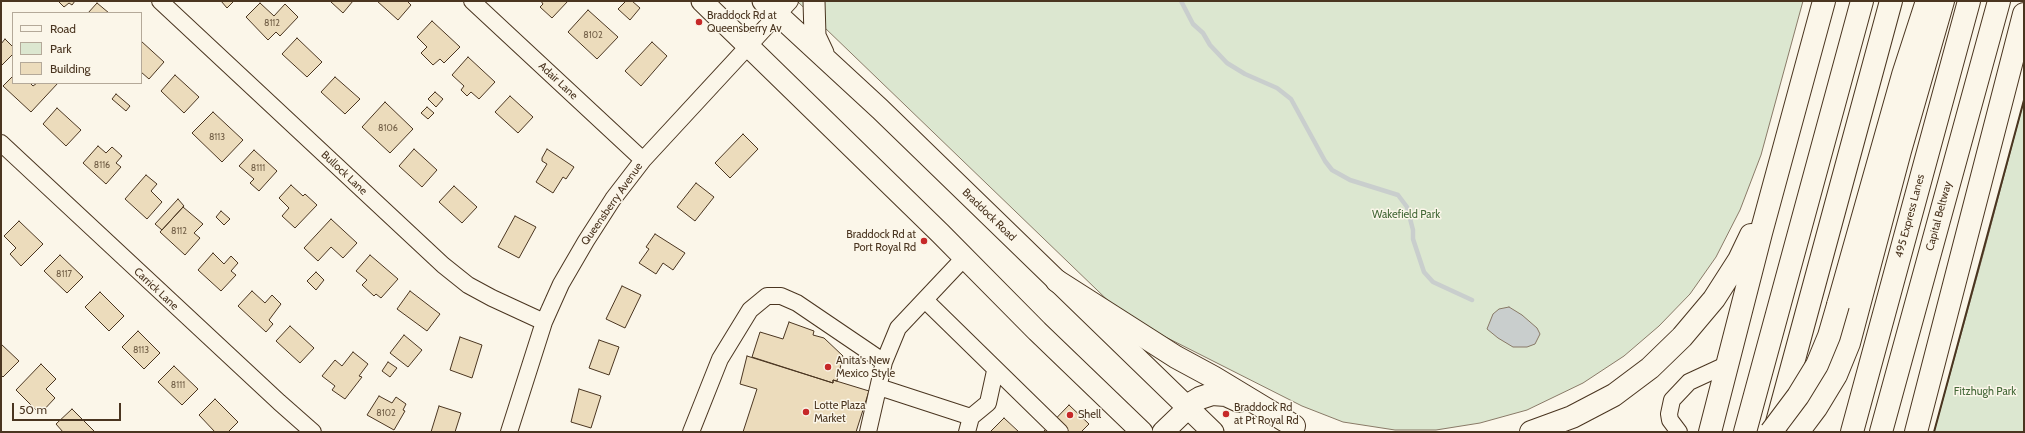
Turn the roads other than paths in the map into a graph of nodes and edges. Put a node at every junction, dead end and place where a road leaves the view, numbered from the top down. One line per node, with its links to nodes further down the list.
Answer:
1 (160, 1): 23 (street, Bullock Lane)
2 (472, 1): 18 (street, Adair Lane)
3 (702, 1): 14 (main road)
4 (814, 1): 15 (main road)
5 (1824, 1): 16 (highway)
6 (1862, 1): 42 (highway)
7 (1891, 1): 44 (highway)
8 (1927, 1): 22 (highway)
9 (1943, 1): 22 (highway)
10 (1970, 1): 46 (highway, 495 Express Lanes)
11 (1999, 1): 47 (highway, Capital Beltway)
12 (777, 5): 14 (street, Queensberry Avenue); 15 (main road, Braddock Road)
13 (2024, 14): 48 (highway)
14 (749, 46): 18 (street, Queensberry Avenue); 19 (main road)
15 (831, 63): 20 (main road, Braddock Road)
16 (1788, 132): 25 (highway); 39 (highway)
17 (1, 144): 31 (street, Carrick Lane)
18 (643, 160): 23 (street, Queensberry Avenue)
19 (964, 258): 21 (street); 36 (main road)
20 (1057, 280): 28 (main road, Braddock Road); 30 (highway)
21 (924, 300): 24 (street); 26 (street)
22 (1848, 308): 43 (highway, bridge); 45 (highway)
23 (544, 322): 32 (street, Queensberry Avenue)
24 (884, 362): 27 (street); 33 (street)
25 (1728, 364): 40 (street); 41 (highway)
26 (995, 371): 29 (street); 35 (street)
27 (879, 387): 29 (street); 34 (street)
28 (1188, 408): 30 (highway); 37 (main road); 38 (main road, Braddock Road)
29 (969, 425)
30 (1301, 429)
31 (313, 432)
32 (509, 432)
33 (691, 432)
34 (868, 432)
35 (1060, 432)
36 (1142, 432)
37 (1163, 432)
38 (1213, 432)
39 (1531, 432)
40 (1679, 432)
41 (1710, 432)
42 (1745, 432)
43 (1771, 432)
44 (1774, 432)
45 (1798, 432)
46 (1852, 432)
47 (1881, 432)
48 (1916, 432)

